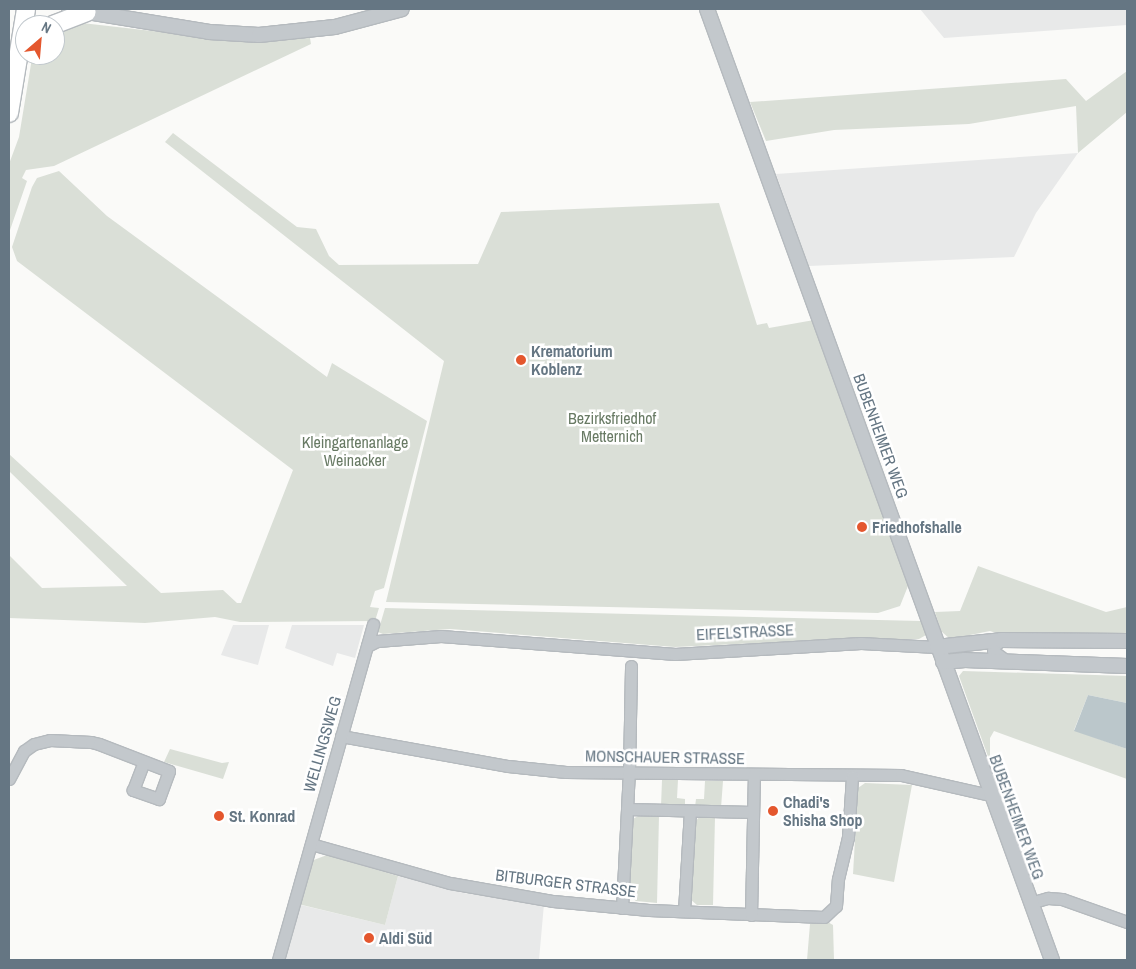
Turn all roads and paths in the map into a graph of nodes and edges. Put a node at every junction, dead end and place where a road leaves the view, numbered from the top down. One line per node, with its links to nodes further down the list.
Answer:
1 (69, 9): 4 (street)
2 (402, 9): 4 (street)
3 (707, 9): 12 (street, BUBENHEIMER WEG)
4 (84, 10): 5 (main road)
5 (65, 19)
6 (20, 65): 7 (main road)
7 (9, 113)
8 (373, 624): 11 (street, WELLINGSWEG)
9 (1001, 640): 10 (street, EIFELSTRASSE); 12 (street, EIFELSTRASSE); 14 (street)
10 (1127, 641)
11 (367, 646): 12 (street, EIFELSTRASSE); 17 (street, WELLINGSWEG)
12 (937, 646): 13 (street, BUBENHEIMER WEG)
13 (943, 662): 14 (street); 23 (street, BUBENHEIMER WEG)
14 (1008, 662): 16 (street)
15 (631, 666): 19 (street)
16 (1127, 666)
17 (341, 736): 19 (street, MONSCHAUER STRASSE); 27 (street, WELLINGSWEG)
18 (144, 762): 22 (street)
19 (630, 772): 20 (street, MONSCHAUER STRASSE); 24 (street)
20 (754, 774): 21 (street, MONSCHAUER STRASSE); 26 (street)
21 (852, 776): 23 (street, MONSCHAUER STRASSE); 31 (street, BITBURGER STRASSE)
22 (9, 779)
23 (990, 795): 28 (street, BUBENHEIMER WEG)
24 (627, 809): 25 (street); 29 (street)
25 (690, 811): 26 (street); 30 (street)
26 (753, 812): 31 (street)
27 (311, 844): 29 (street, BITBURGER STRASSE); 33 (street, WELLINGSWEG)
28 (1030, 903): 32 (street); 34 (street, BUBENHEIMER WEG)
29 (622, 908): 30 (street, BITBURGER STRASSE)
30 (684, 911): 31 (street, BITBURGER STRASSE)
31 (751, 914)
32 (1127, 922)
33 (278, 960)
34 (1052, 960)

